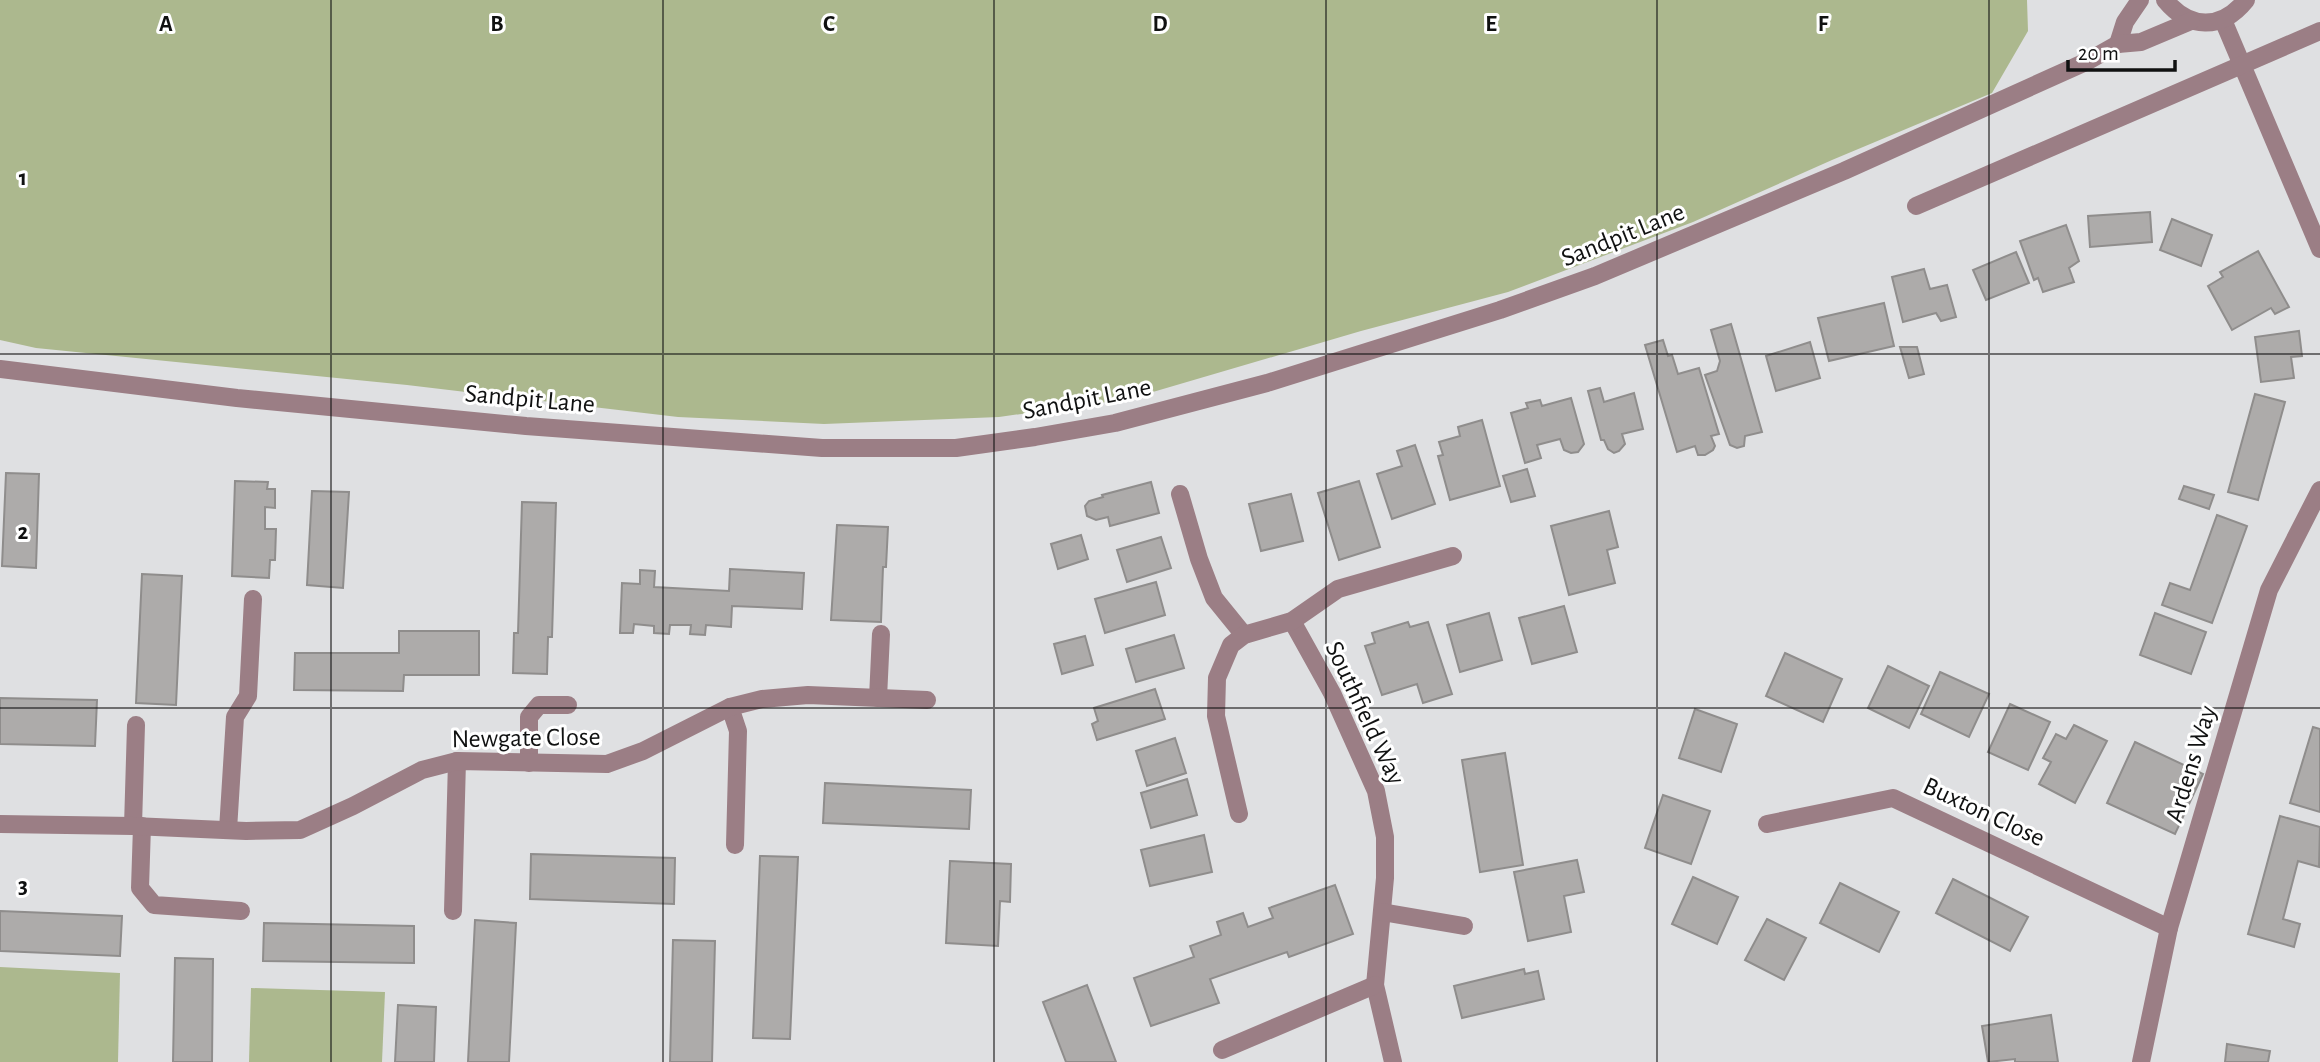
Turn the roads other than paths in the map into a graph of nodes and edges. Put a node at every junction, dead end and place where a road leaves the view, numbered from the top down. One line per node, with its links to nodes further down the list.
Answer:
1 (2140, 0): 7 (street)
2 (2165, 0): 5 (street)
3 (2246, 0): 4 (street)
4 (2223, 20): 5 (street); 8 (street)
5 (2191, 21): 7 (street, Sandpit Lane)
6 (2320, 31): 8 (street)
7 (2118, 44): 11 (street, Sandpit Lane)
8 (2242, 65): 9 (street); 10 (street)
9 (1916, 206)
10 (2320, 249)
11 (0, 369)
12 (2320, 490): 36 (street, Ardens Way)
13 (1180, 494): 18 (street)
14 (1453, 556): 16 (street, Southfield Way)
15 (253, 599): 30 (street)
16 (1292, 621): 18 (street, Southfield Way); 34 (street, Southfield Way)
17 (881, 634): 19 (street)
18 (1244, 635): 26 (street)
19 (878, 698): 20 (street, Newgate Close); 22 (street, Newgate Close)
20 (927, 700)
21 (568, 705): 25 (street)
22 (730, 707): 25 (street, Newgate Close); 31 (street)
23 (136, 725): 29 (street)
24 (457, 761): 25 (street, Newgate Close); 30 (street, Newgate Close); 33 (street)
25 (529, 763)
26 (1239, 814)
27 (0, 824): 29 (street, Newgate Close)
28 (1768, 824): 36 (street, Buxton Close)
29 (137, 826): 30 (street, Newgate Close); 32 (street)
30 (228, 830)
31 (735, 845)
32 (241, 911)
33 (453, 911)
34 (1382, 912): 35 (street); 37 (street, Southfield Way)
35 (1464, 926)
36 (2169, 928): 40 (street, Ardens Way)
37 (1375, 985): 38 (street); 39 (street, Southfield Way)
38 (1222, 1050)
39 (1393, 1062)
40 (2141, 1062)

